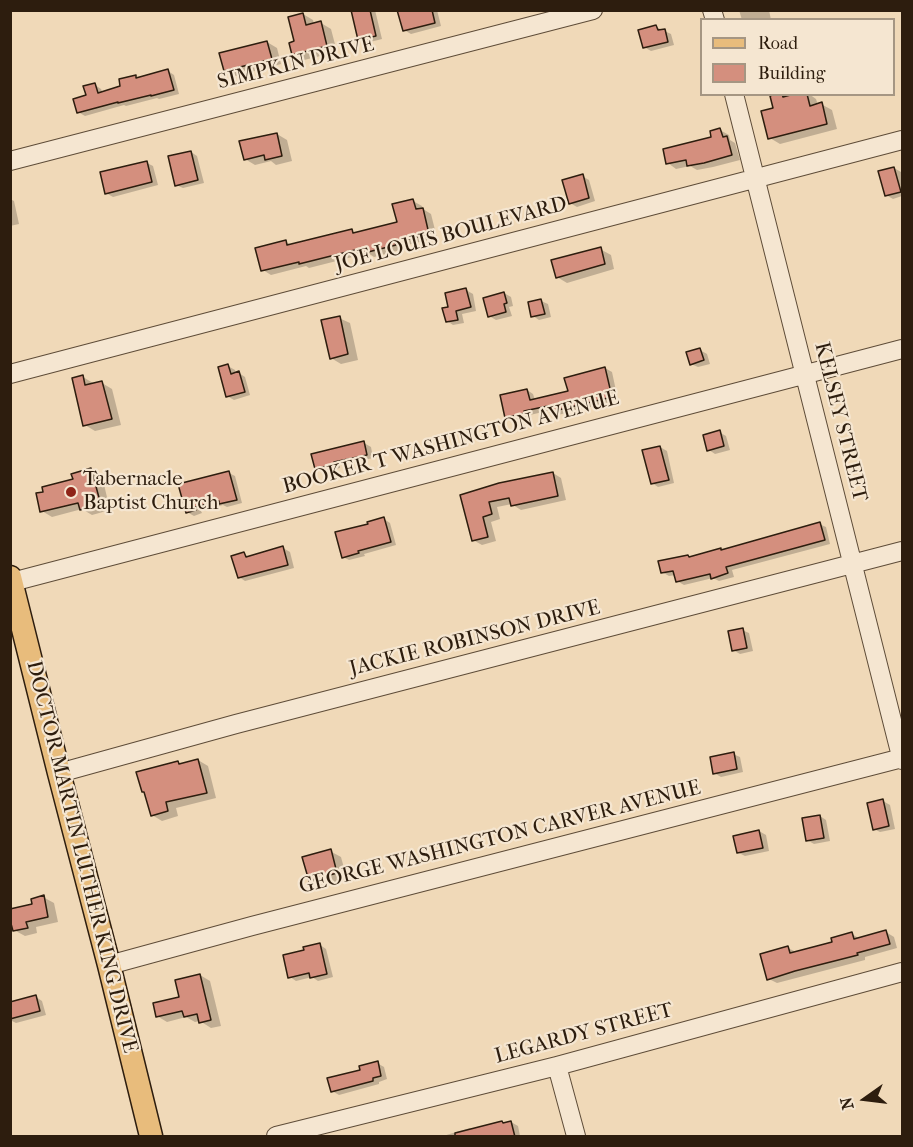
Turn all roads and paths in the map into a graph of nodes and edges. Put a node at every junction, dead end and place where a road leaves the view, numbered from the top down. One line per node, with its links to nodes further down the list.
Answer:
1 (593, 10): 4 (street, SIMPKIN DRIVE)
2 (734, 96): 5 (street, KELSEY STREET)
3 (903, 140): 5 (street, JOE LOUIS BOULEVARD)
4 (10, 161)
5 (755, 179): 7 (street, JOE LOUIS BOULEVARD); 8 (street, KELSEY STREET)
6 (903, 349): 8 (street, BOOKER T WASHINGTON AVENUE)
7 (10, 374)
8 (805, 375): 10 (street, KELSEY STREET); 11 (street, BOOKER T WASHINGTON AVENUE)
9 (903, 551): 10 (street, JACKIE ROBINSON DRIVE)
10 (853, 564): 12 (street, KELSEY STREET); 13 (street, JACKIE ROBINSON DRIVE)
11 (11, 580): 13 (main road, DOCTOR MARTIN LUTHER KING DRIVE)
12 (902, 758): 14 (street, GEORGE WASHINGTON CARVER AVENUE)
13 (59, 774): 14 (main road, DOCTOR MARTIN LUTHER KING DRIVE)
14 (109, 965): 17 (main road, DOCTOR MARTIN LUTHER KING DRIVE)
15 (903, 972): 16 (street, LEGARDY STREET)
16 (557, 1066): 18 (street, LEGARDY STREET); 19 (street)
17 (151, 1137)
18 (276, 1137)
19 (576, 1137)

